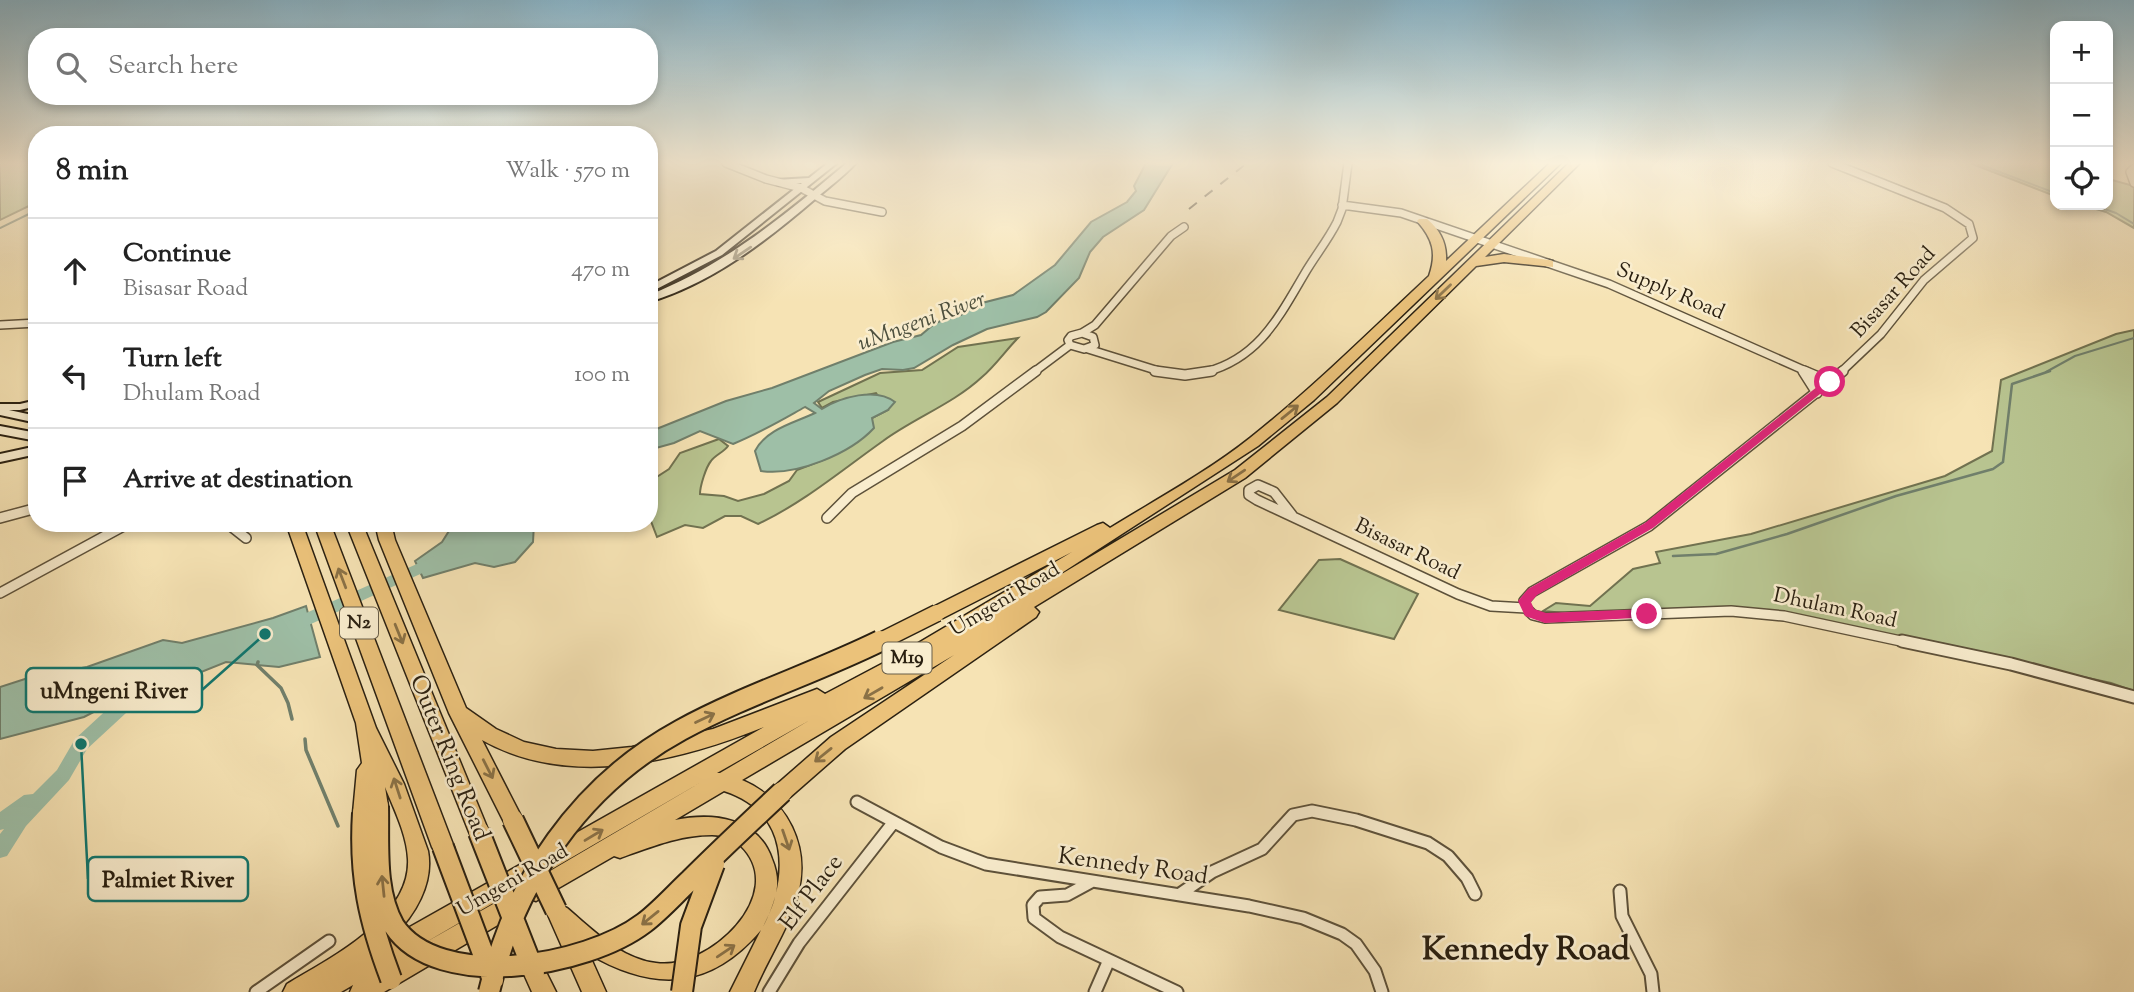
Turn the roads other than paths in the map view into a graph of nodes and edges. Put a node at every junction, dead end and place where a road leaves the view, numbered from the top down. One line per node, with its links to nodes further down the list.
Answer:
1 (775, 209): 16 (main road)
2 (797, 209): 17 (main road, one-way to 17)
3 (868, 209): 9 (street)
4 (1340, 209): 25 (street)
5 (1380, 209): 10 (street, Supply Road)
6 (1514, 209): 12 (highway, Umgeni Road / M19)
7 (1522, 209): 12 (highway, Umgeni Road / M19)
8 (1946, 209): 27 (street, Bisasar Road)
9 (882, 212)
10 (1423, 220): 12 (street, Supply Road); 15 (highway)
11 (1184, 227): 20 (street)
12 (1484, 242): 13 (highway, Umgeni Road / M19); 14 (street, Supply Road); 15 (highway, Umgeni Road / M19)
13 (1472, 263): 14 (highway); 51 (highway, Umgeni Road / M19, one-way to 51)
14 (1549, 264): 26 (street, Supply Road)
15 (1432, 282): 34 (highway, Umgeni Road / M19, one-way to 15)
16 (658, 285)
17 (658, 296)
18 (28, 323): 19 (street)
19 (0, 325)
20 (1095, 325): 21 (street); 22 (street)
21 (1082, 333): 22 (street); 23 (street)
22 (1095, 339): 24 (street); 25 (street)
23 (1070, 345): 24 (street); 41 (street)
24 (1088, 349): 25 (street)
25 (1112, 355)
26 (1800, 368): 27 (street, Supply Road); 28 (street)
27 (1830, 382): 28 (street, Bisasar Road)
28 (1816, 393): 53 (street, Bisasar Road)
29 (28, 405): 30 (main road)
30 (0, 410): 31 (main road)
31 (28, 418)
32 (28, 424): 33 (main road)
33 (1, 430): 35 (main road)
34 (1262, 435): 54 (highway, Umgeni Road / M19); 78 (highway, one-way to 34, bridge)
35 (28, 436)
36 (28, 452): 37 (main road)
37 (4, 458)
38 (28, 510): 40 (street)
39 (1292, 515): 53 (street, Bisasar Road)
40 (0, 518)
41 (827, 518)
42 (112, 532): 52 (street)
43 (238, 532): 49 (street)
44 (299, 532): 50 (highway)
45 (304, 532): 50 (highway)
46 (325, 532): 79 (highway, Outer Ring Road / N2, one-way to 46, bridge)
47 (357, 532): 72 (highway, Outer Ring Road / N2, one-way to 72, bridge)
48 (385, 532): 56 (highway)
49 (246, 538)
50 (305, 544): 57 (highway)
51 (1078, 573): 58 (highway, Umgeni Road / M19, one-way to 58); 63 (highway, one-way to 63, bridge)
52 (0, 593)
53 (1526, 608): 55 (street, Dhulam Road)
54 (967, 622): 56 (highway); 59 (highway, Umgeni Road / M19)
55 (2134, 697)
56 (459, 713): 69 (highway, one-way to 69, bridge)
57 (367, 729): 61 (highway); 74 (highway, one-way to 57)
58 (720, 781): 59 (highway); 64 (highway, Umgeni Road / M19); 82 (highway, one-way to 82)
59 (673, 788): 75 (highway, Umgeni Road / M19, one-way to 59)
60 (857, 802): 62 (street, Kennedy Road)
61 (371, 809): 63 (highway, one-way to 61, bridge); 77 (highway, bridge)
62 (893, 823): 65 (street, Kennedy Road); 83 (street, Elf Place)
63 (718, 855): 81 (highway, bridge)
64 (580, 865): 69 (highway, one-way to 64); 76 (highway, Umgeni Road / M19)
65 (1090, 882): 67 (street, Kennedy Road); 71 (street)
66 (1620, 891): 87 (street)
67 (1180, 894): 68 (street); 86 (street, Kennedy Road)
68 (1475, 894)
69 (558, 912): 80 (highway)
70 (329, 941): 73 (street)
71 (1109, 960): 84 (street); 85 (street)
72 (539, 982)
73 (256, 992)
74 (295, 992)
75 (319, 992)
76 (362, 992)
77 (396, 992)
78 (489, 992)
79 (497, 992)
80 (594, 992)
81 (682, 992)
82 (742, 992)
83 (769, 992)
84 (1095, 992)
85 (1177, 992)
86 (1382, 992)
87 (1653, 992)

